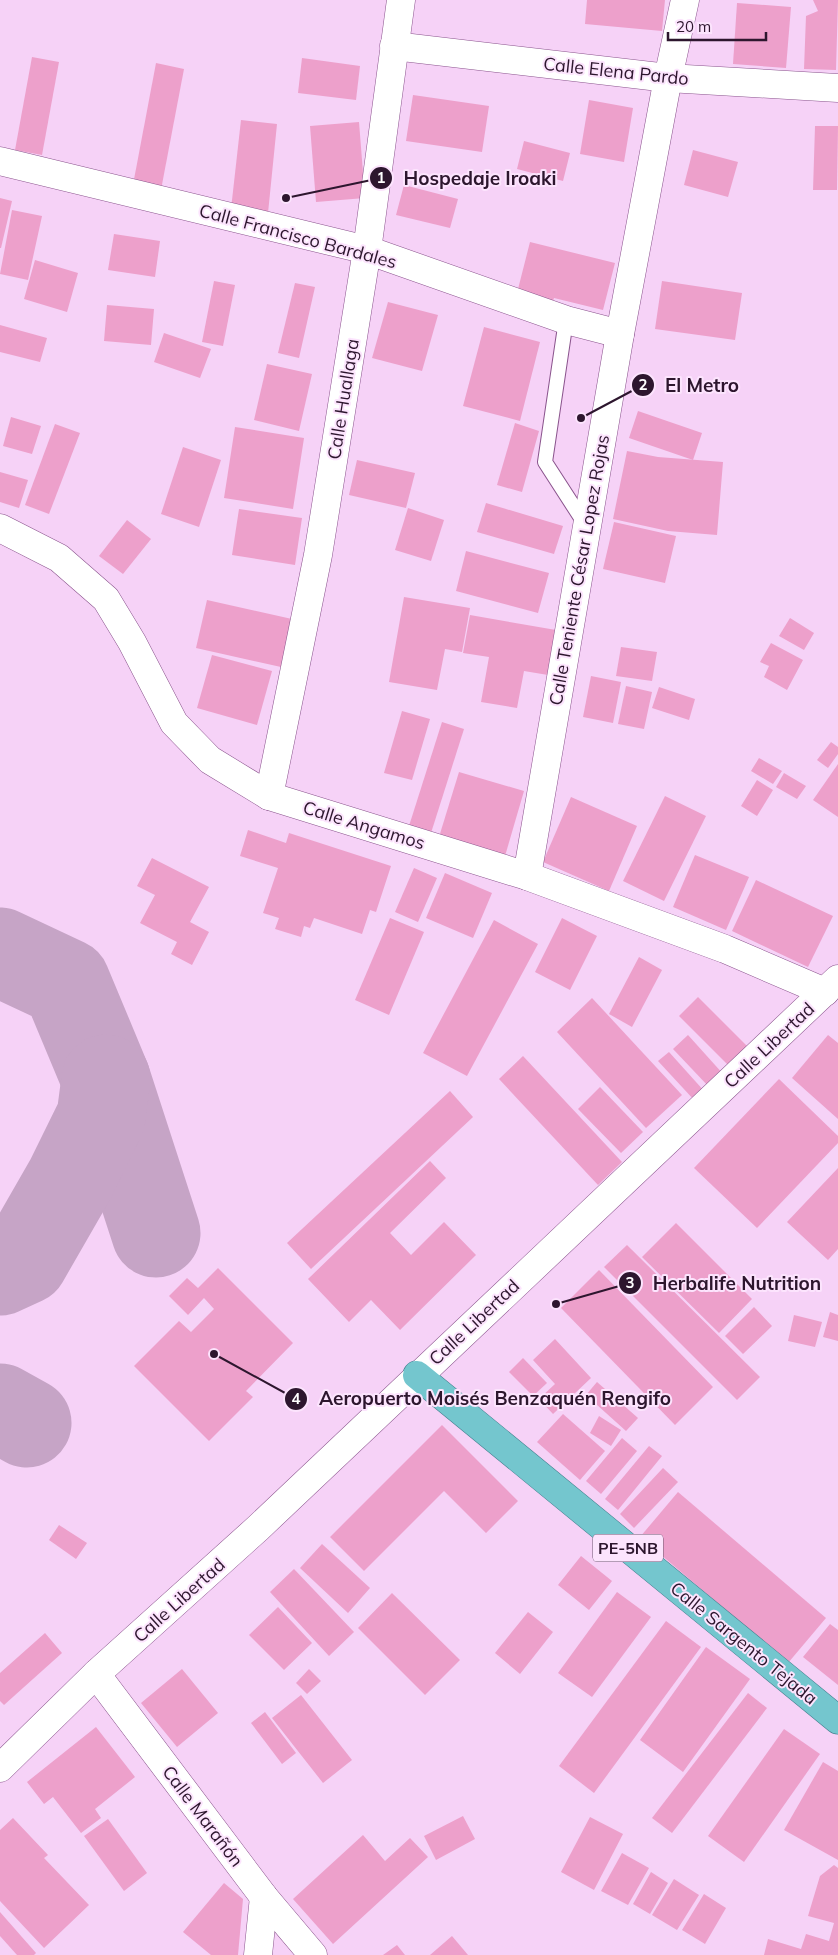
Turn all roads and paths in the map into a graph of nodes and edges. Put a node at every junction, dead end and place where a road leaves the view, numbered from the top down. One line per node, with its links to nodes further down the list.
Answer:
1 (401, 0): 3 (street, Calle Huallaga)
2 (685, 0): 4 (street, Calle Teniente César Lopez Rojas)
3 (394, 46): 4 (street, Calle Elena Pardo); 7 (street, Calle Huallaga)
4 (668, 78): 5 (street, Calle Elena Pardo); 9 (street, Calle Teniente César Lopez Rojas)
5 (838, 88)
6 (0, 161): 7 (street, Calle Francisco Bardales)
7 (367, 250): 8 (street, Calle Francisco Bardales); 12 (street, Calle Huallaga)
8 (566, 320): 9 (street, Calle Francisco Bardales); 10 (lane)
9 (620, 334): 10 (street, Calle Teniente César Lopez Rojas)
10 (586, 525): 13 (street, Calle Teniente César Lopez Rojas)
11 (0, 528): 12 (street, Calle Angamos)
12 (269, 796): 13 (street, Calle Angamos)
13 (527, 876): 14 (street, Calle Angamos)
14 (832, 985): 15 (street, Calle Libertad)
15 (417, 1375): 16 (street, Calle Libertad); 17 (highway, Calle Sargento Tejada / PE-5NB)
16 (96, 1674): 18 (street, Calle Libertad); 19 (street, Calle Marañón)
17 (838, 1720)
18 (0, 1768)
19 (264, 1897): 20 (street); 21 (street, Calle Marañón)
20 (258, 1955)
21 (313, 1955)

